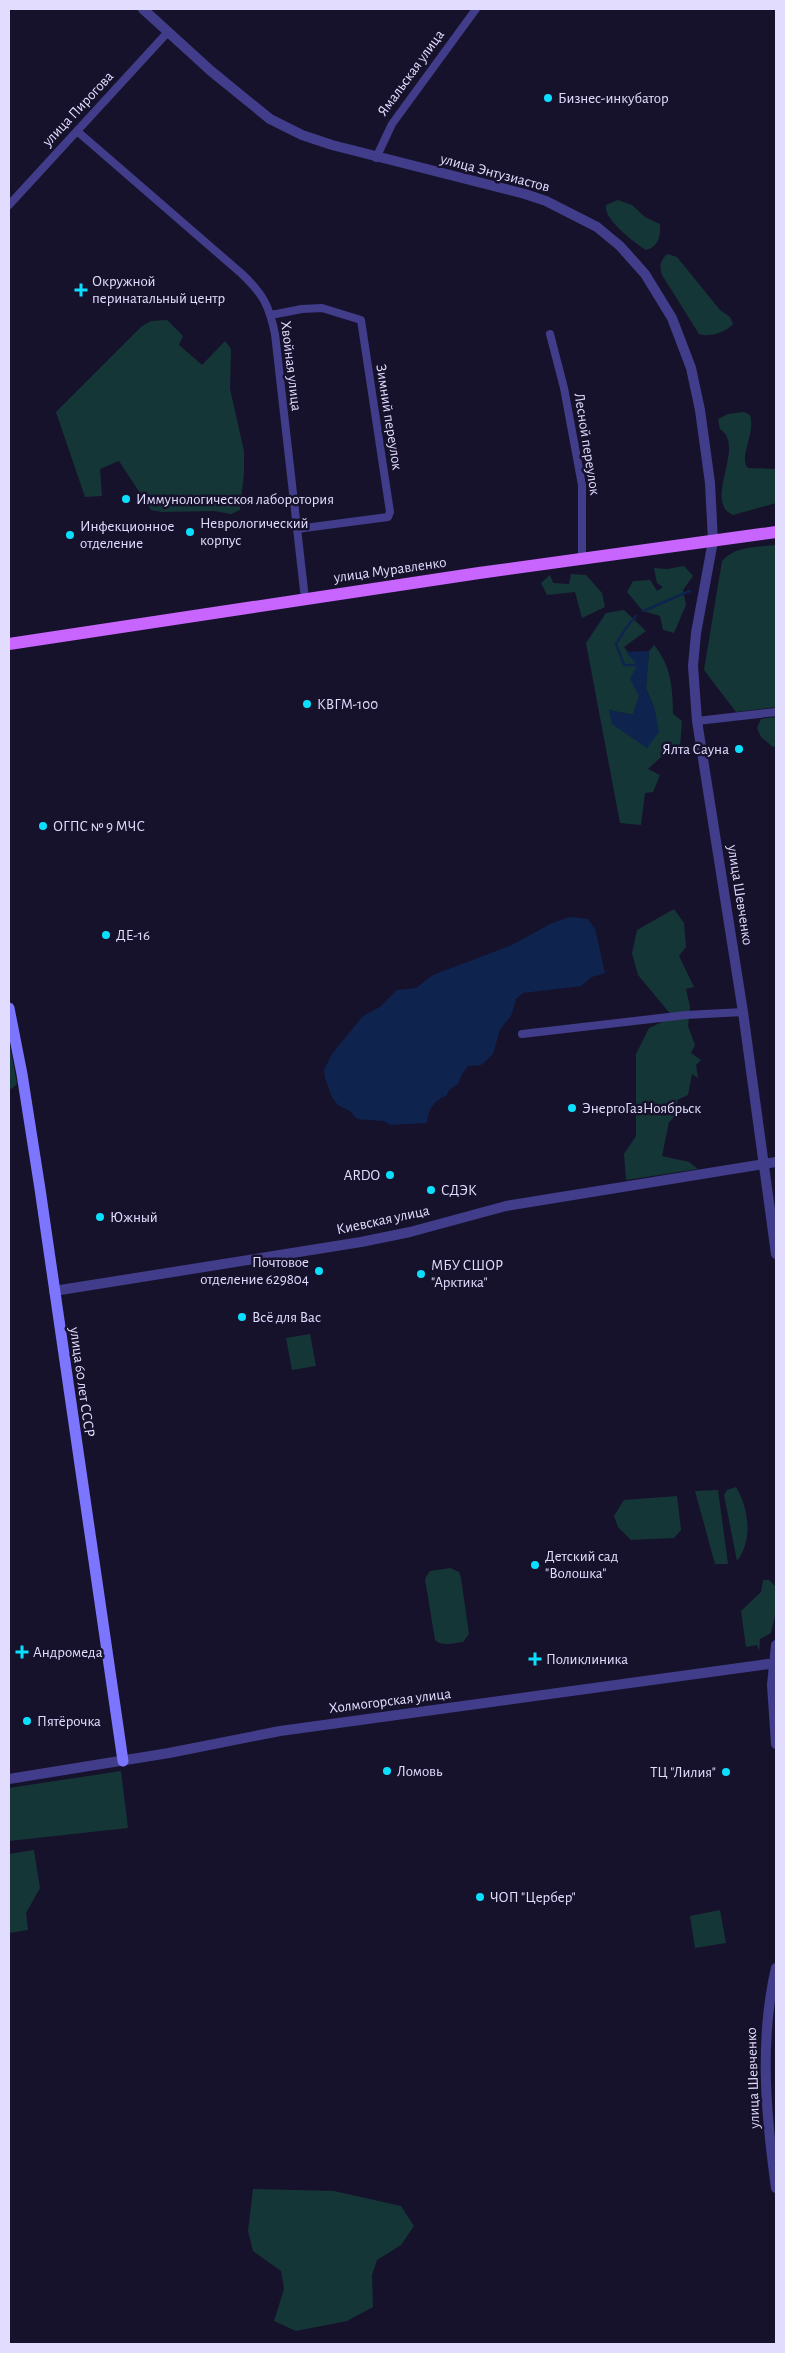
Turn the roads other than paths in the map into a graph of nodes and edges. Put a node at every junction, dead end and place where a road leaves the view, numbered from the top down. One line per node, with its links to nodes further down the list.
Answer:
1 (142, 9): 3 (street, улица Энтузиастов)
2 (476, 9): 5 (street, Ямальская улица)
3 (167, 33): 4 (street, улица Пирогова); 5 (street, улица Энтузиастов)
4 (77, 131): 6 (street, улица Пирогова); 7 (street, Хвойная улица)
5 (376, 158): 11 (street, улица Энтузиастов)
6 (9, 205)
7 (271, 315): 9 (street, Хвойная улица); 9 (street, Зимний переулок)
8 (550, 334): 12 (street, Лесной переулок)
9 (297, 529): 13 (street, Хвойная улица)
10 (776, 532): 11 (main road, улица Муравленко)
11 (713, 541): 12 (main road, улица Муравленко); 16 (street, улица Шевченко)
12 (582, 560): 13 (main road, улица Муравленко)
13 (305, 599): 14 (main road, улица Муравленко)
14 (9, 644)
15 (776, 712): 16 (street)
16 (697, 721): 18 (street, улица Шевченко)
17 (9, 1008): 23 (main road, улица 60 лет СССР)
18 (743, 1012): 19 (street); 21 (street, улица Шевченко)
19 (522, 1034)
20 (776, 1162): 21 (street, Киевская улица)
21 (763, 1164): 22 (street, улица Шевченко); 23 (street, Киевская улица)
22 (776, 1254)
23 (54, 1291): 29 (main road, улица 60 лет СССР)
24 (776, 1644): 25 (street)
25 (775, 1664): 27 (street); 29 (street, Холмогорская улица)
26 (776, 1685): 27 (street)
27 (772, 1704): 28 (street)
28 (776, 1744)
29 (123, 1761): 30 (street, Холмогорская улица)
30 (9, 1778)
31 (776, 1968): 32 (street, улица Шевченко)
32 (776, 2188)

